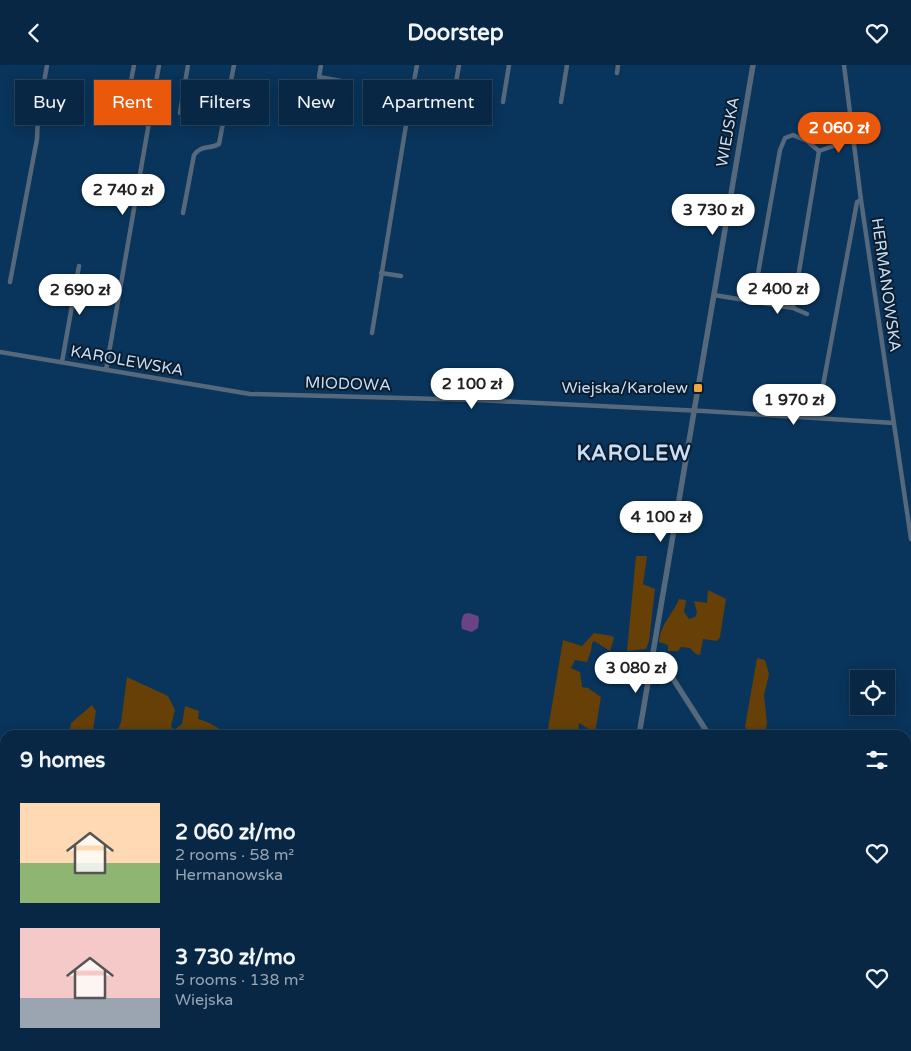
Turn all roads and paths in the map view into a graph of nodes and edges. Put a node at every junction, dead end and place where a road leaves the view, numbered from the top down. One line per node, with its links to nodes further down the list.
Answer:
1 (47, 65): 30 (street)
2 (134, 65): 15 (street)
3 (159, 65): 38 (street)
4 (188, 65): 21 (street)
5 (234, 65): 26 (street)
6 (321, 65): 16 (street)
7 (417, 65): 17 (street)
8 (458, 65): 18 (street)
9 (509, 65): 19 (street)
10 (567, 65): 20 (street)
11 (618, 65): 14 (street)
12 (753, 65): 31 (street, WIEJSKA)
13 (844, 65): 23 (street, HERMANOWSKA)
14 (616, 73)
15 (131, 80)
16 (335, 80)
17 (414, 80)
18 (456, 80)
19 (503, 102)
20 (561, 102)
21 (180, 113)
22 (406, 125): 28 (street)
23 (853, 139): 24 (street); 25 (street, HERMANOWSKA)
24 (819, 151): 32 (street); 33 (street)
25 (861, 200): 41 (street); 42 (street, HERMANOWSKA)
26 (183, 213)
27 (79, 266): 37 (street)
28 (382, 273): 29 (street); 35 (street)
29 (401, 276)
30 (10, 283)
31 (714, 295): 32 (street); 40 (street, WIEJSKA)
32 (753, 302): 33 (street)
33 (793, 308): 34 (street)
34 (807, 314)
35 (372, 333)
36 (0, 352): 37 (street, KAROLEWSKA)
37 (62, 362): 38 (street, KAROLEWSKA)
38 (106, 370): 39 (street, KAROLEWSKA)
39 (250, 394): 40 (street, MIODOWA)
40 (694, 410): 41 (street, MIODOWA); 44 (street, WIEJSKA)
41 (818, 418): 42 (street, MIODOWA)
42 (894, 423): 43 (street, HERMANOWSKA)
43 (911, 539)
44 (653, 655): 45 (street, WIEJSKA); 46 (street)
45 (640, 730)
46 (706, 730)

